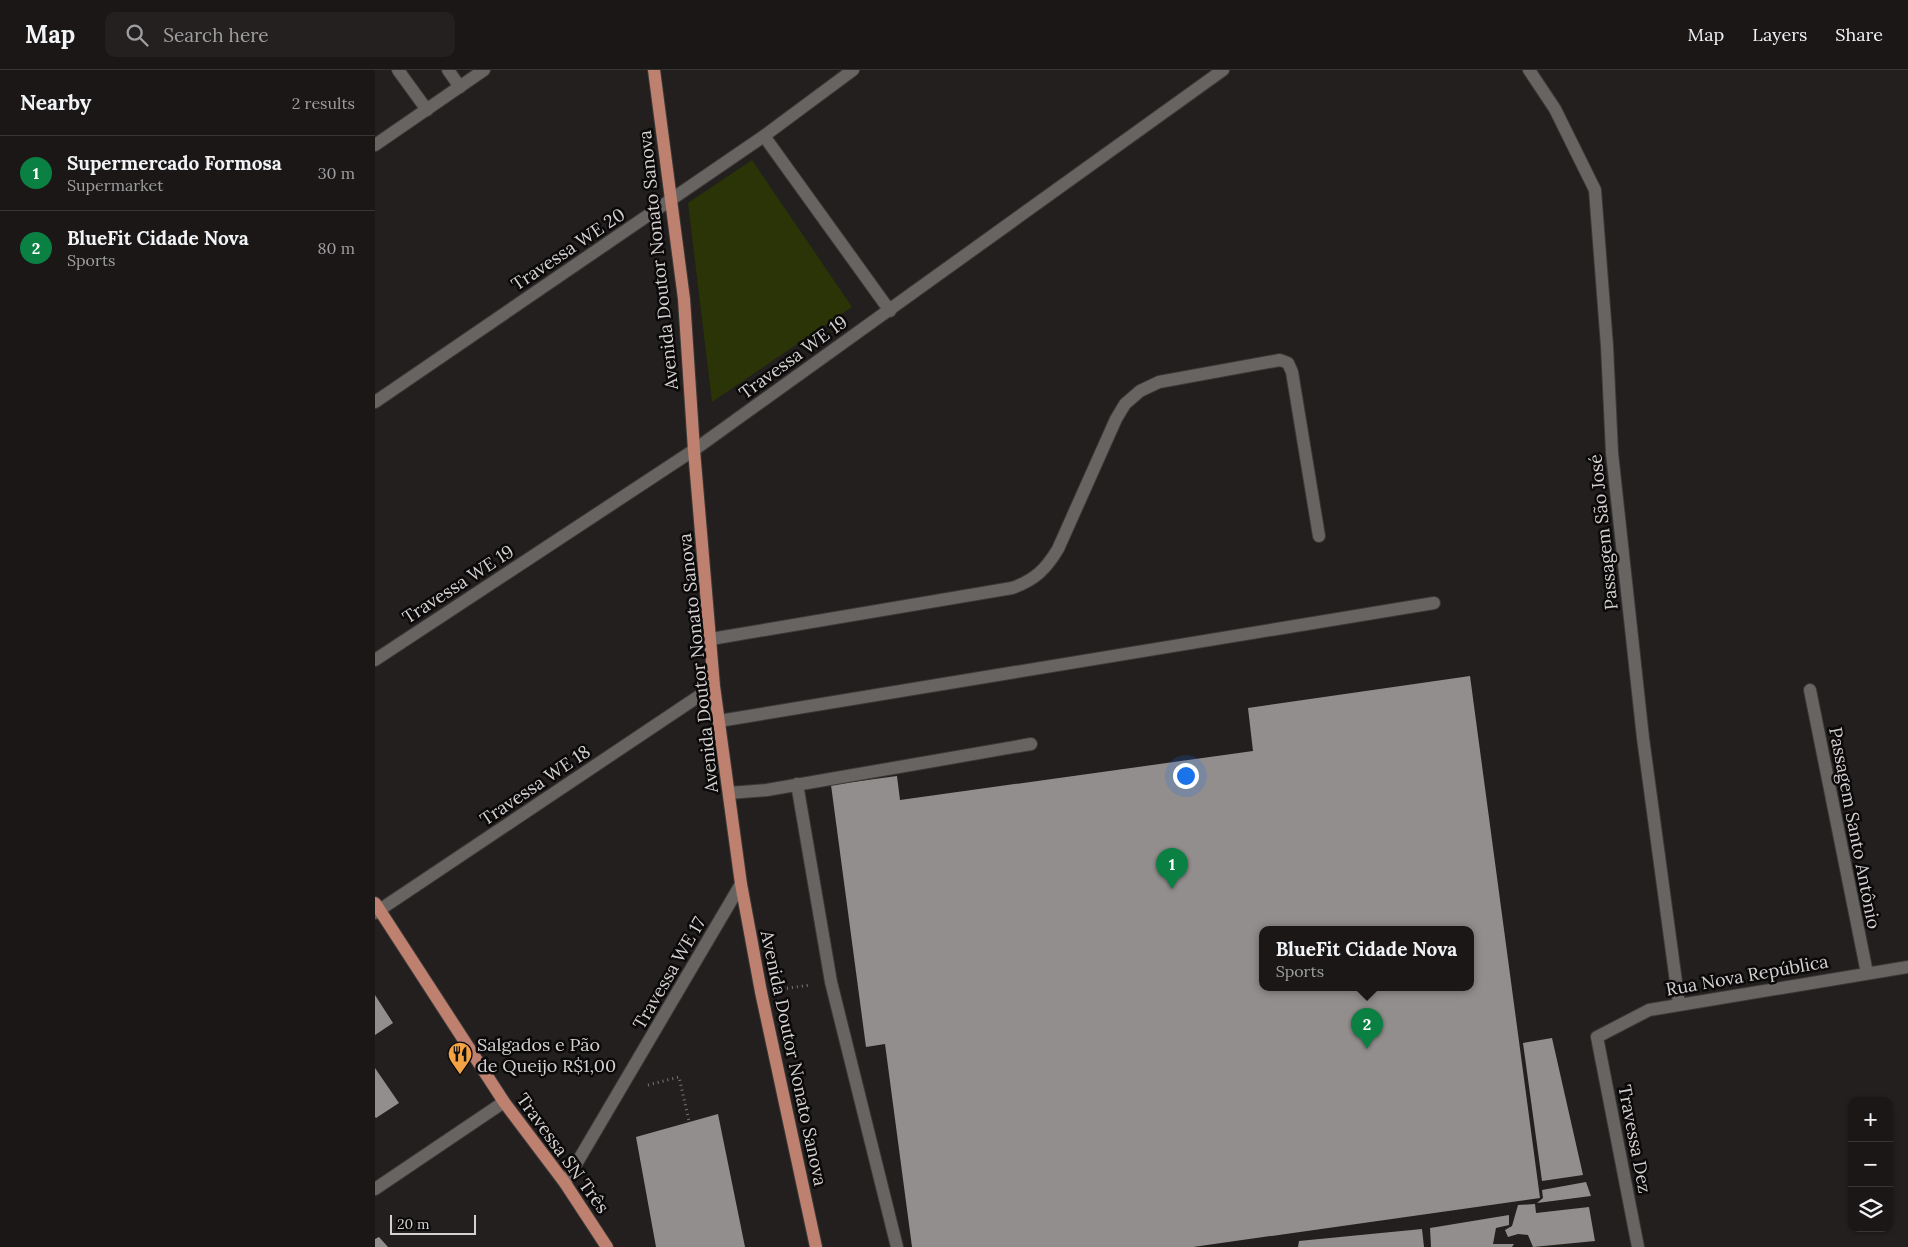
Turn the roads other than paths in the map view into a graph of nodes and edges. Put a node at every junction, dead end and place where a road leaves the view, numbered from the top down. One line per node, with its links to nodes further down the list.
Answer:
1 (398, 70): 9 (street)
2 (448, 70): 8 (street)
3 (484, 70): 8 (street)
4 (654, 70): 12 (main road, Avenida Doutor Nonato Sanova)
5 (853, 70): 10 (street, Travessa WE 20)
6 (1223, 70): 13 (street, Travessa WE 19)
7 (1529, 70): 30 (street, Passagem São José)
8 (460, 87): 9 (street)
9 (427, 110): 11 (street)
10 (764, 136): 12 (street, Travessa WE 20); 13 (street)
11 (375, 145)
12 (672, 199): 14 (street, Travessa WE 20); 15 (main road, Avenida Doutor Nonato Sanova)
13 (890, 311): 15 (street, Travessa WE 19)
14 (375, 402)
15 (694, 450): 18 (main road, Avenida Doutor Nonato Sanova); 19 (street, Travessa WE 19)
16 (1319, 536): 18 (street)
17 (1434, 603): 22 (street)
18 (711, 639): 20 (main road, Avenida Doutor Nonato Sanova)
19 (375, 660)
20 (715, 686): 22 (main road, Avenida Doutor Nonato Sanova); 27 (street, Travessa WE 18)
21 (1810, 690): 29 (street, Passagem Santo Antônio)
22 (719, 721): 25 (main road, Avenida Doutor Nonato Sanova)
23 (1031, 744): 24 (street)
24 (797, 784): 25 (street); 37 (street)
25 (729, 793): 26 (main road, Avenida Doutor Nonato Sanova)
26 (741, 884): 33 (street, Travessa WE 17); 36 (main road, Avenida Doutor Nonato Sanova)
27 (377, 909): 32 (main road, Travessa SN Três)
28 (1908, 967): 29 (street, Rua Nova República)
29 (1867, 973): 30 (street, Rua Nova República)
30 (1679, 1004): 31 (street, Rua Nova República)
31 (1597, 1037): 38 (street, Travessa Dez)
32 (504, 1102): 33 (main road, Travessa SN Três); 34 (street)
33 (565, 1182): 35 (main road, Travessa SN Três)
34 (375, 1190)
35 (607, 1247)
36 (816, 1247)
37 (897, 1247)
38 (1638, 1247)

